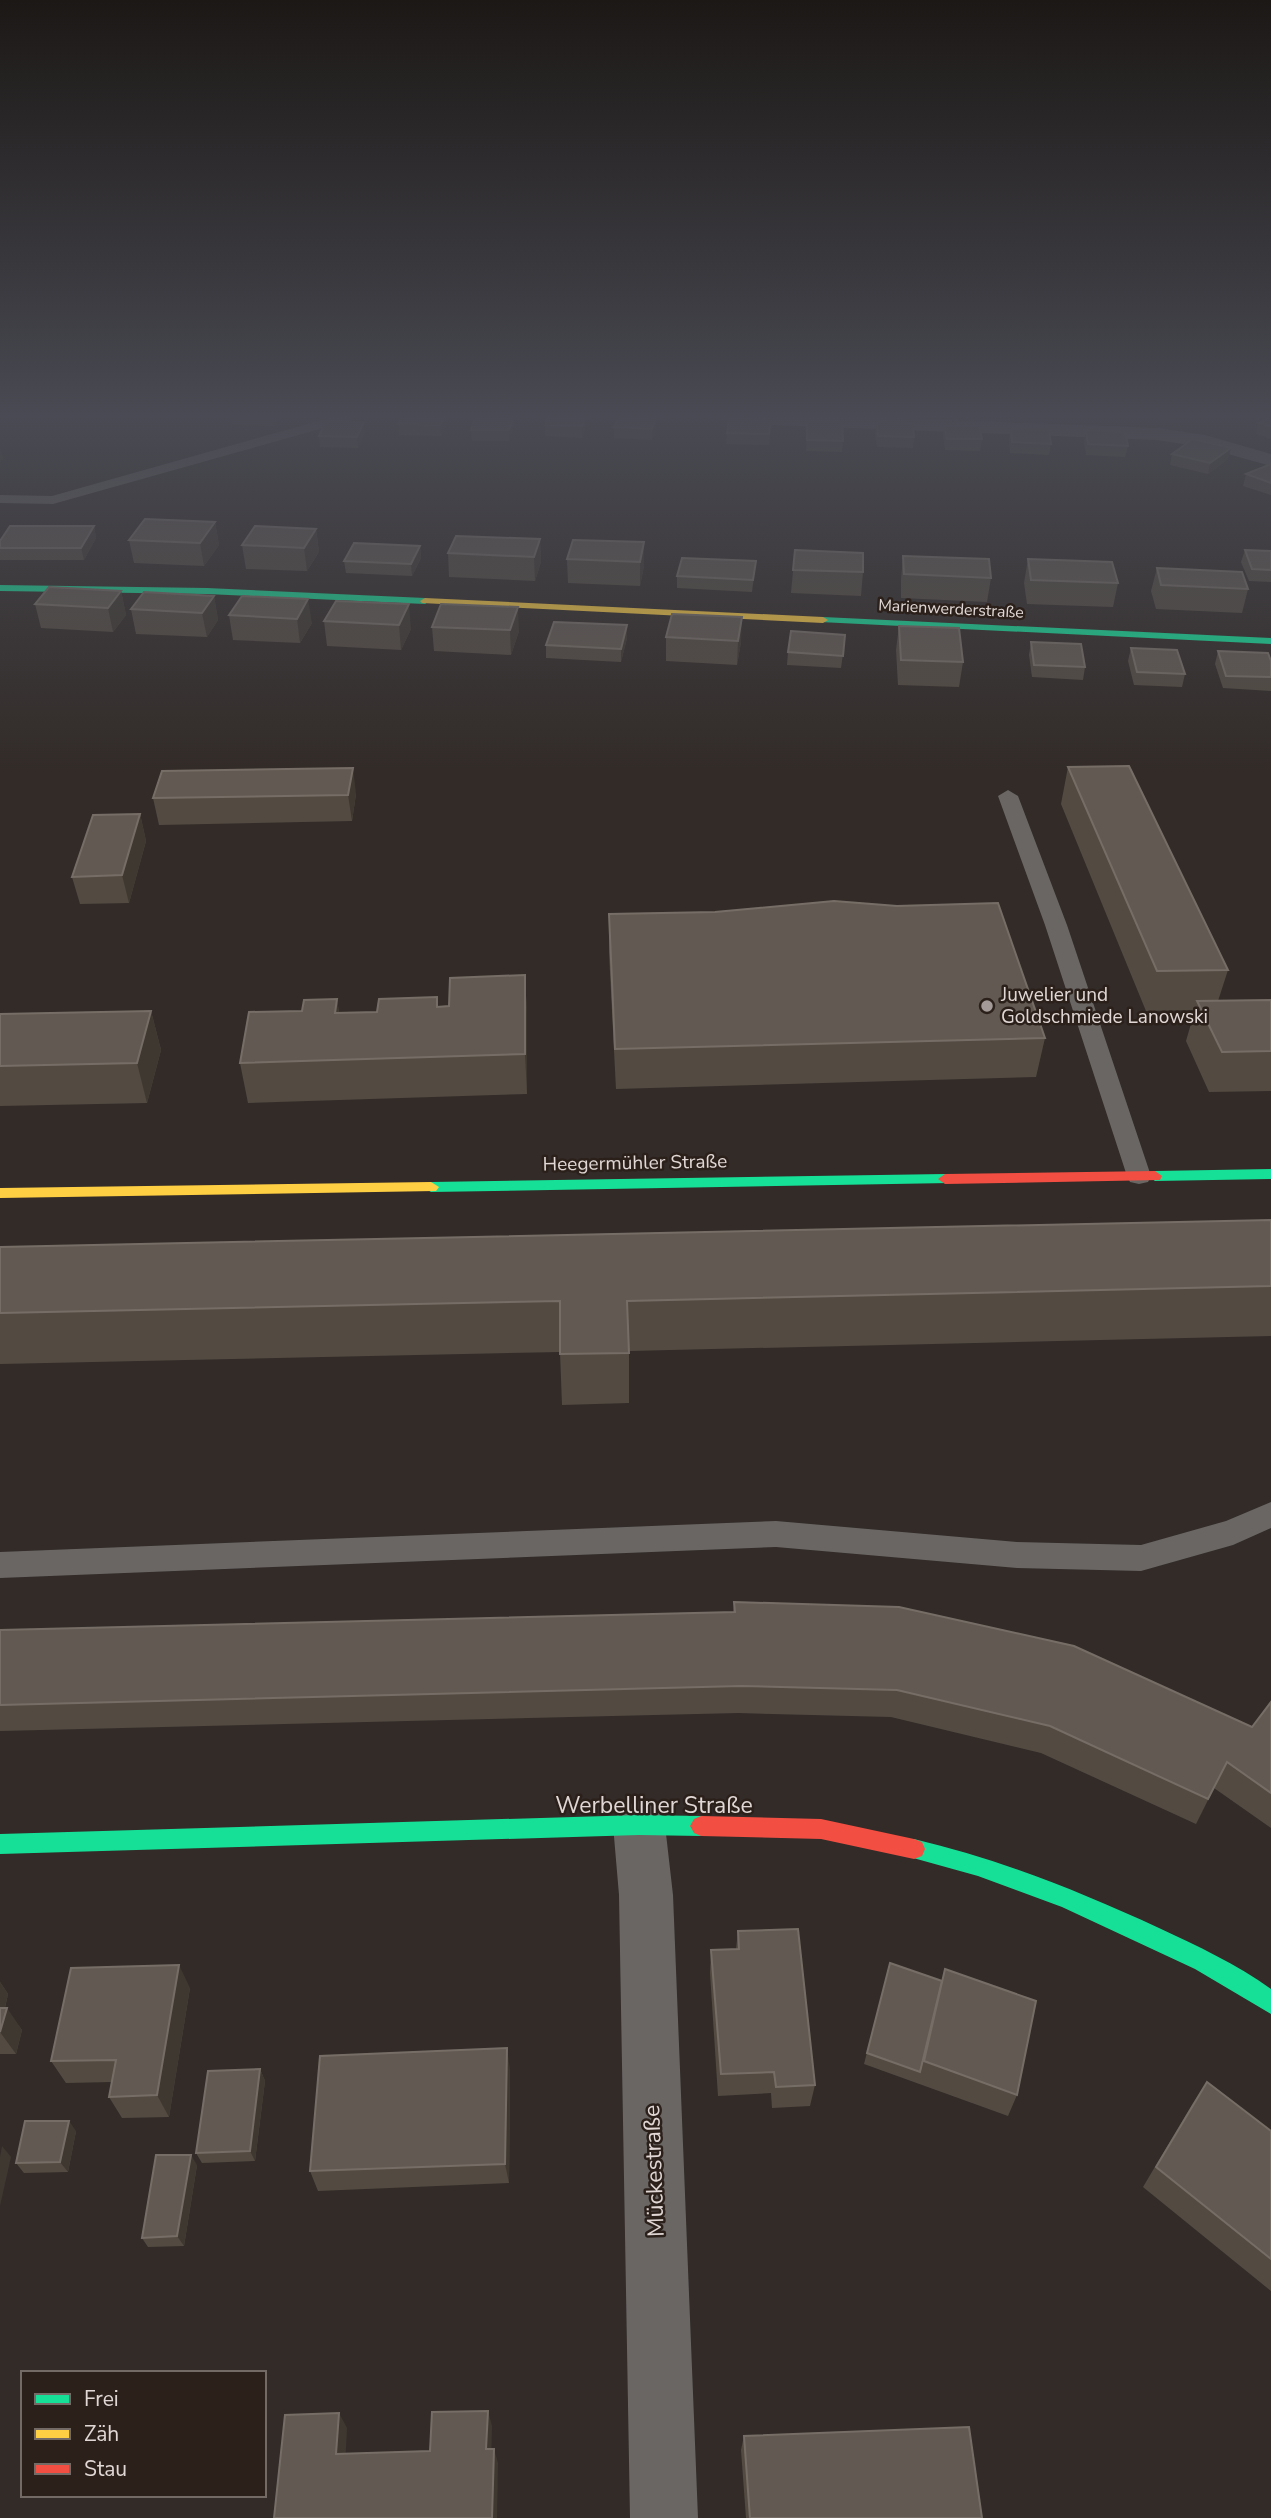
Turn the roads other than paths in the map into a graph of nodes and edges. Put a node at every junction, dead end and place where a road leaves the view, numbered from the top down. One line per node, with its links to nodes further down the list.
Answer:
1 (0, 589): 2 (street, Marienwerderstraße)
2 (1271, 641)
3 (1008, 796): 5 (lane)
4 (1271, 1174): 5 (street, Heegermühler Straße)
5 (1139, 1176): 6 (street, Heegermühler Straße)
6 (0, 1193)
7 (1271, 1514): 8 (lane)
8 (0, 1566)
9 (639, 1825): 10 (street, Werbelliner Straße); 11 (street, Werbelliner Straße); 12 (street, Mückestraße)
10 (0, 1844)
11 (1271, 2003)
12 (664, 2518)

